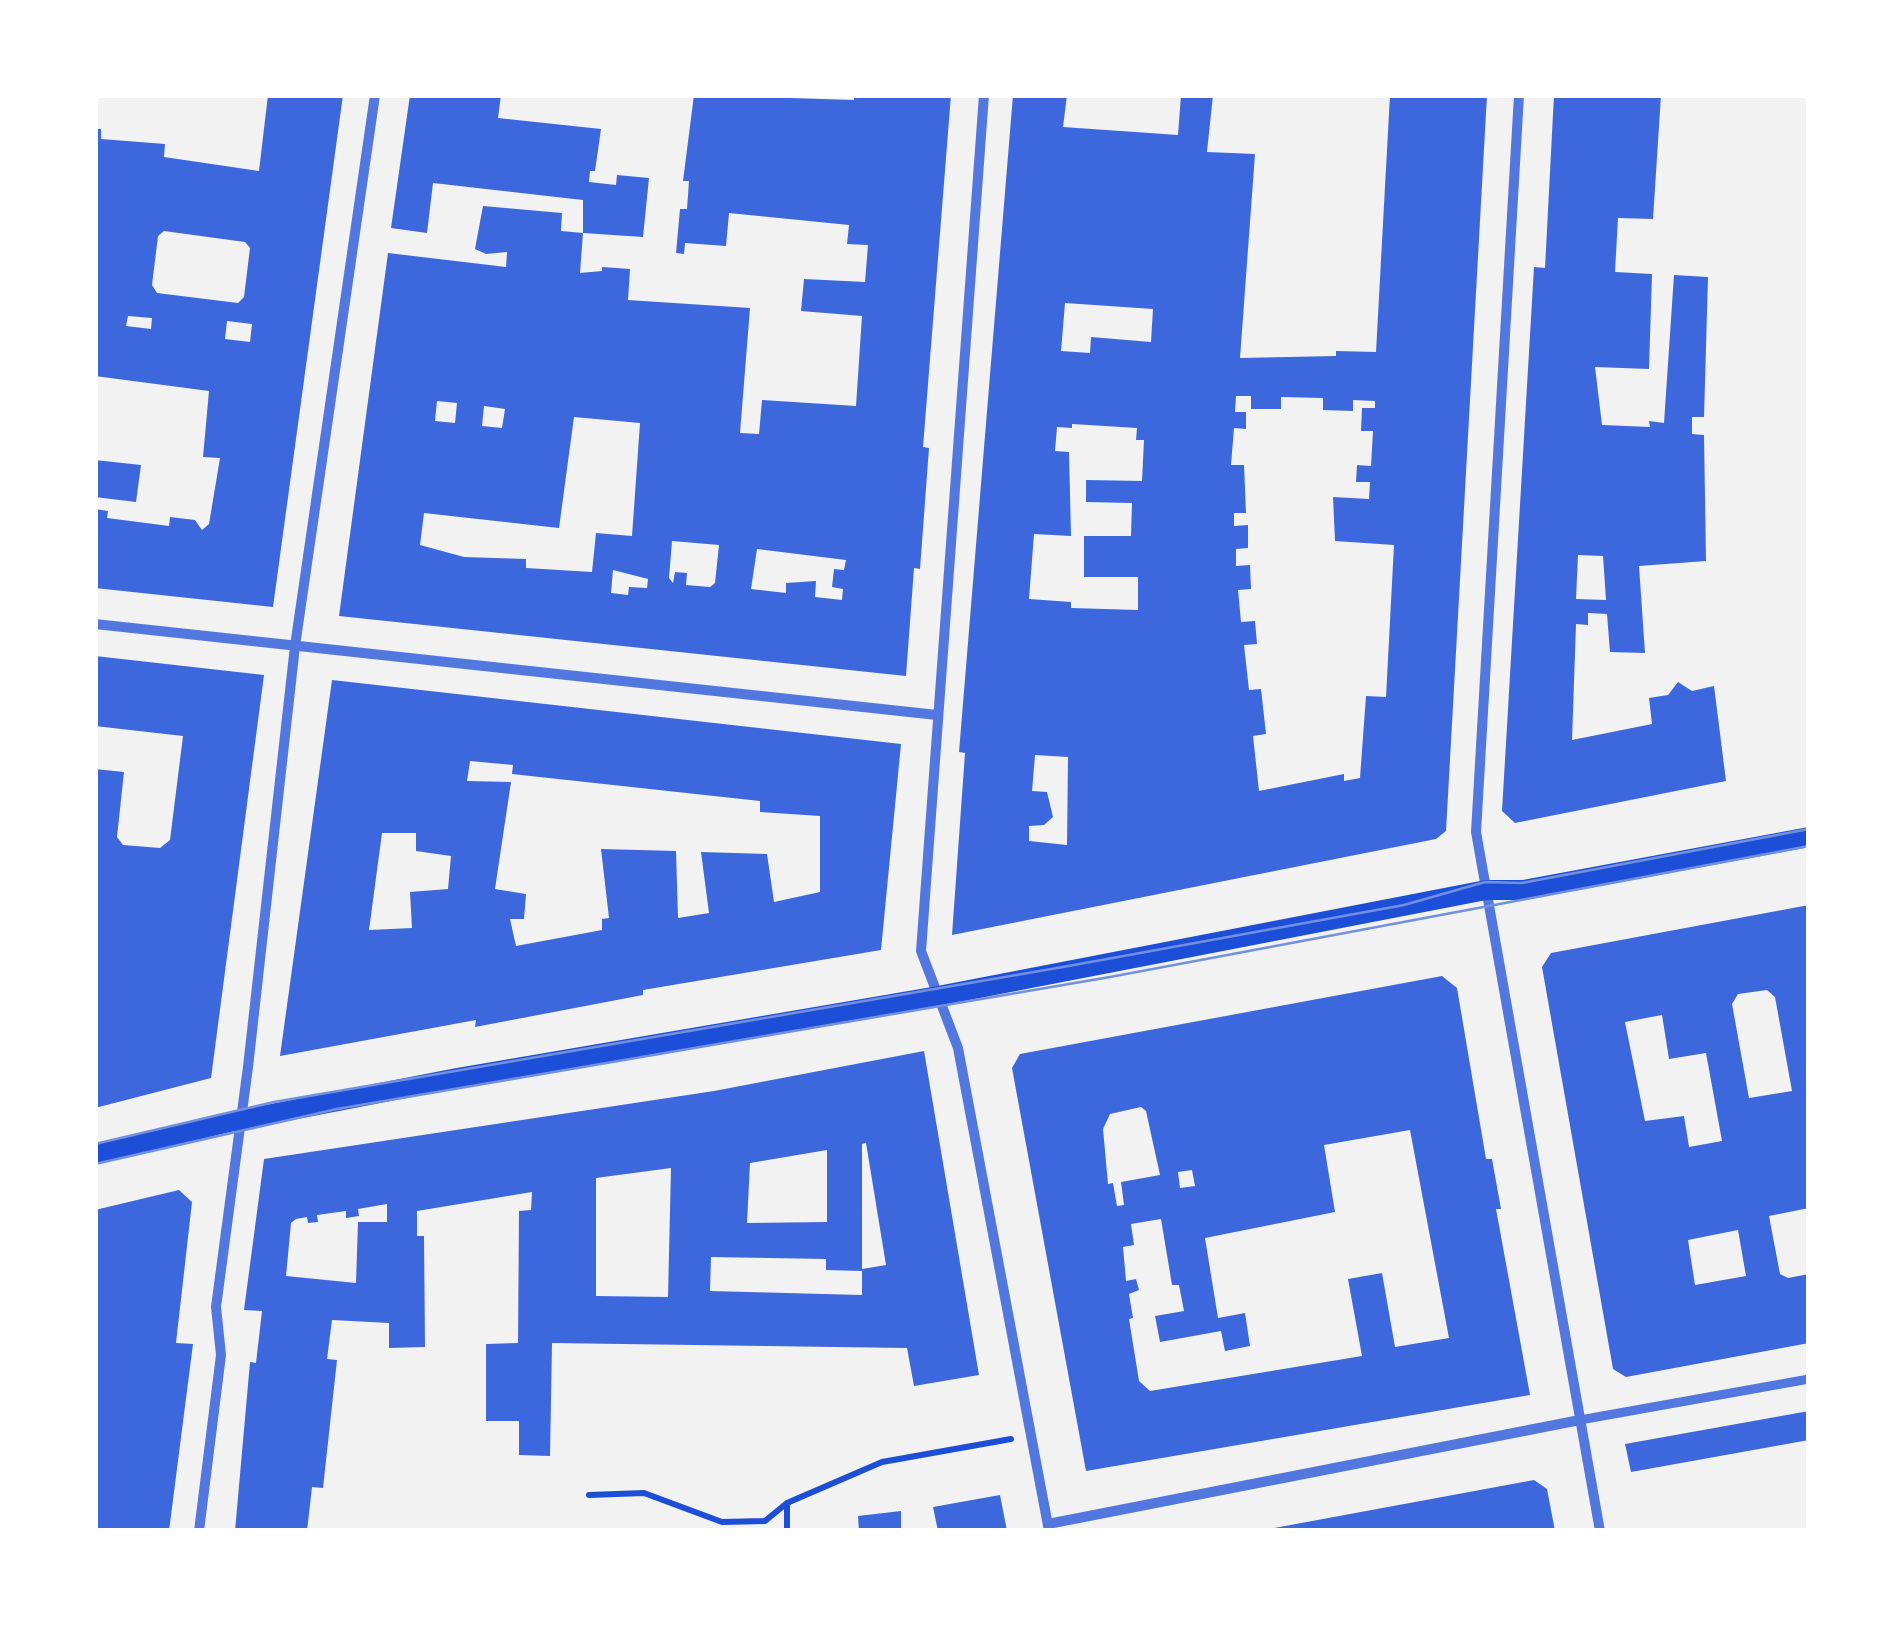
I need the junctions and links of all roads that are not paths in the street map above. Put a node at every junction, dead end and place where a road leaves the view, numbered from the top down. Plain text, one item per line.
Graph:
1 (375, 95) edge
2 (984, 95) edge
3 (1519, 95) edge
4 (95, 624) edge
5 (296, 646) junction
6 (937, 715) junction
7 (1809, 836) edge
8 (1486, 890) junction
9 (938, 996) junction
10 (242, 1120) junction
11 (95, 1154) edge
12 (1809, 1379) edge
13 (1580, 1420) junction
14 (1048, 1528) edge
15 (199, 1531) edge
16 (1600, 1531) edge

1 - 5 street
2 - 6 street
3 - 8 street
4 - 5 street
5 - 6 street
5 - 10 street
6 - 9 street
7 - 8 main road
8 - 9 main road
8 - 13 street
9 - 10 main road
9 - 14 street
10 - 11 main road
10 - 15 street
12 - 13 street
13 - 14 street
13 - 16 street

